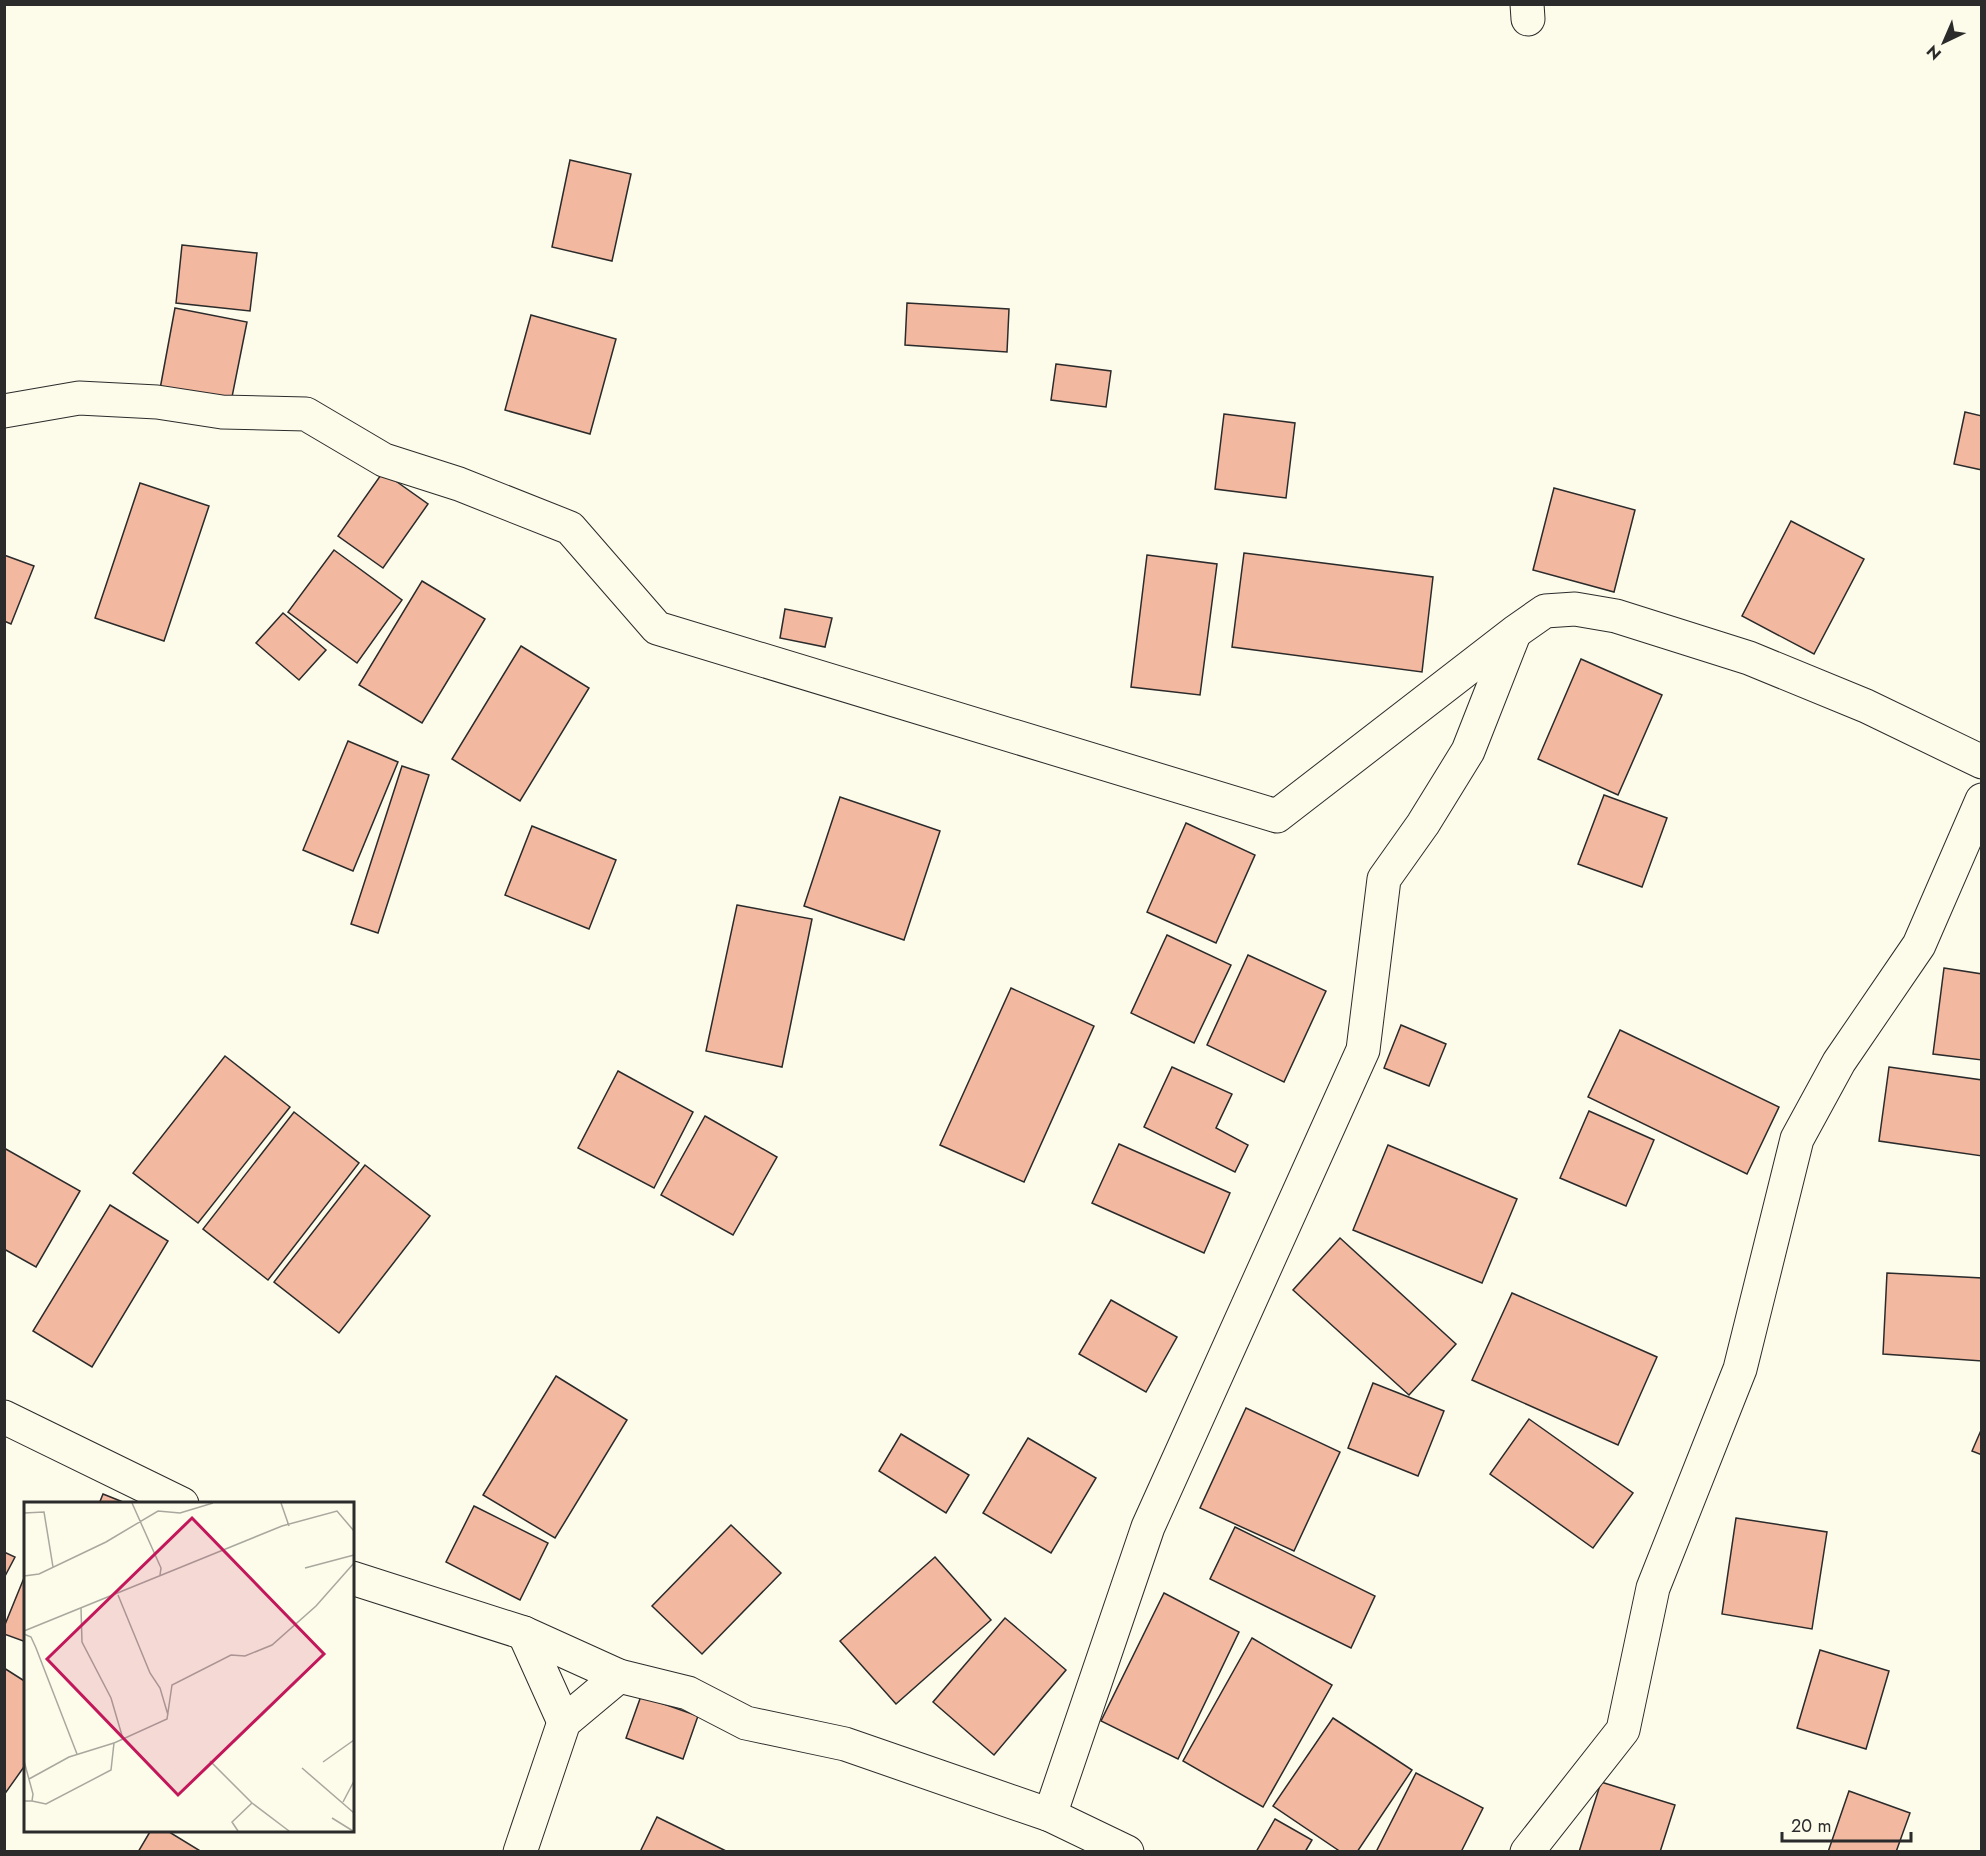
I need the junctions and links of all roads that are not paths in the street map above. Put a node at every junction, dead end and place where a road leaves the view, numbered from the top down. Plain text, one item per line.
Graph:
1 (4, 411) edge
2 (1515, 632) junction
3 (1982, 762) edge
4 (1982, 800) edge
5 (4, 1417) edge
6 (180, 1502) edge
7 (354, 1579) edge
8 (524, 1633) junction
9 (619, 1677) junction
10 (564, 1722) junction
11 (1050, 1815) junction
12 (520, 1851) edge
13 (1127, 1851) edge
14 (1527, 1851) edge

1 - 2 street
2 - 3 street
2 - 11 street
4 - 14 street
5 - 6 street
7 - 8 street
8 - 9 street
8 - 10 street
9 - 10 street
9 - 11 street
10 - 12 street
11 - 13 street

